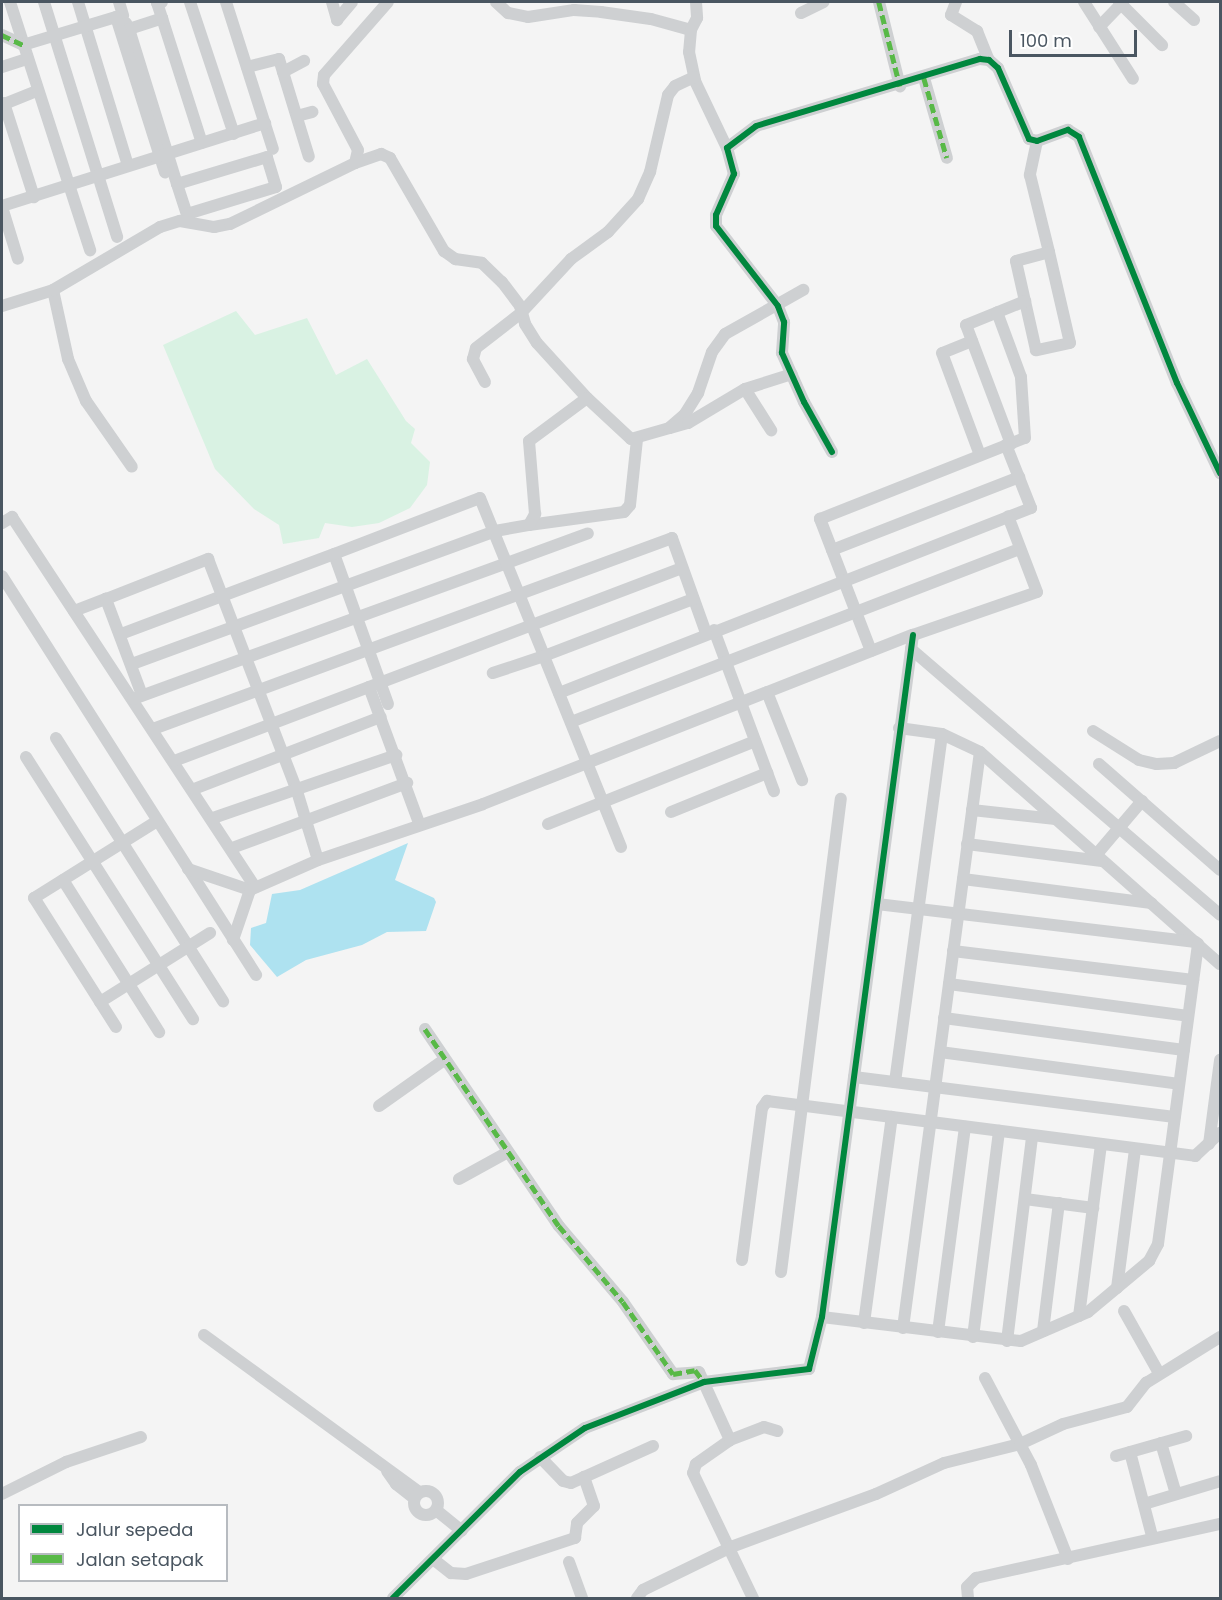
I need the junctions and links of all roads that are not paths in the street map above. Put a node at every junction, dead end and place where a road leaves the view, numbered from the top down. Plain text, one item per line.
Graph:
1 (10, 2) edge
2 (44, 2) edge
3 (78, 2) edge
4 (119, 2) edge
5 (159, 2) edge
6 (190, 2) edge
7 (226, 2) edge
8 (332, 2) edge
9 (352, 2) edge
10 (388, 2) edge
11 (496, 2) edge
12 (696, 2) edge
13 (824, 2) edge
14 (879, 2) edge
15 (956, 2) edge
16 (1084, 2) edge
17 (1121, 2) edge
18 (1174, 2) edge
19 (801, 13) dead end
20 (120, 16) junction
21 (162, 18) junction
22 (1194, 20) dead end
23 (86, 26) junction
24 (1100, 27) junction
25 (129, 29) junction
26 (691, 30) junction
27 (2, 35) edge
28 (54, 36) junction
29 (23, 45) junction
30 (1162, 45) dead end
31 (27, 59) junction
32 (989, 60) junction
33 (304, 61) dead end
34 (2, 67) edge
35 (247, 67) junction
36 (283, 72) junction
37 (694, 77) junction
38 (924, 78) junction
39 (1133, 79) dead end
40 (900, 86) junction
41 (37, 91) junction
42 (3, 104) edge
43 (312, 112) dead end
44 (297, 116) junction
45 (265, 123) junction
46 (234, 134) junction
47 (1037, 141) junction
48 (202, 143) junction
49 (727, 148) junction
50 (273, 149) dead end
51 (164, 155) junction
52 (309, 157) dead end
53 (947, 158) dead end
54 (355, 163) junction
55 (128, 166) junction
56 (98, 177) junction
57 (177, 184) junction
58 (66, 186) junction
59 (34, 197) junction
60 (2, 207) edge
61 (180, 221) junction
62 (117, 237) dead end
63 (90, 250) dead end
64 (1049, 252) junction
65 (18, 259) dead end
66 (52, 290) junction
67 (803, 290) dead end
68 (1025, 301) junction
69 (2, 306) edge
70 (778, 306) junction
71 (997, 312) junction
72 (521, 313) junction
73 (972, 341) junction
74 (792, 374) junction
75 (485, 382) dead end
76 (746, 389) junction
77 (587, 398) junction
78 (669, 429) junction
79 (771, 430) dead end
80 (637, 440) junction
81 (1009, 444) junction
82 (832, 452) dead end
83 (980, 455) junction
84 (132, 467) dead end
85 (1221, 473) edge
86 (1019, 477) junction
87 (1008, 516) junction
88 (2, 523) edge
89 (529, 525) junction
90 (495, 531) junction
91 (588, 533) dead end
92 (1020, 549) junction
93 (832, 550) junction
94 (334, 554) junction
95 (507, 561) junction
96 (682, 568) junction
97 (2, 576) edge
98 (844, 580) junction
99 (345, 586) junction
100 (519, 594) junction
101 (222, 595) junction
102 (106, 599) junction
103 (693, 599) junction
104 (74, 611) junction
105 (857, 612) junction
106 (356, 618) junction
107 (530, 624) junction
108 (234, 628) junction
109 (710, 631) junction
110 (121, 634) junction
111 (913, 635) junction
112 (911, 649) junction
113 (368, 651) junction
114 (871, 651) junction
115 (544, 656) junction
116 (246, 658) junction
117 (726, 662) junction
118 (132, 664) junction
119 (493, 673) dead end
120 (375, 686) junction
121 (258, 689) junction
122 (767, 692) junction
123 (559, 693) junction
124 (138, 697) junction
125 (740, 703) junction
126 (388, 704) dead end
127 (381, 717) junction
128 (270, 722) junction
129 (571, 722) junction
130 (899, 728) junction
131 (153, 729) junction
132 (1093, 731) dead end
133 (942, 734) junction
134 (56, 738) dead end
135 (755, 741) junction
136 (1221, 741) edge
137 (980, 752) junction
138 (396, 755) junction
139 (283, 756) junction
140 (26, 757) dead end
141 (586, 760) junction
142 (174, 761) junction
143 (1099, 764) dead end
144 (767, 773) junction
145 (802, 780) dead end
146 (407, 783) junction
147 (296, 788) junction
148 (194, 789) junction
149 (774, 790) dead end
150 (841, 799) dead end
151 (1142, 801) junction
152 (603, 803) junction
153 (972, 810) junction
154 (671, 812) dead end
155 (213, 818) junction
156 (1056, 819) junction
157 (307, 820) junction
158 (158, 821) junction
159 (419, 823) junction
160 (548, 824) dead end
161 (1119, 828) junction
162 (123, 843) junction
163 (967, 844) junction
164 (621, 847) dead end
165 (232, 848) junction
166 (1099, 858) junction
167 (318, 860) junction
168 (93, 862) junction
169 (188, 869) junction
170 (1221, 870) edge
171 (963, 879) junction
172 (63, 880) junction
173 (253, 888) junction
174 (1151, 903) junction
175 (877, 904) junction
176 (918, 909) junction
177 (958, 914) junction
178 (1221, 915) edge
179 (210, 933) dead end
180 (233, 940) junction
181 (1197, 943) junction
182 (188, 947) junction
183 (953, 951) junction
184 (1221, 964) edge
185 (159, 966) junction
186 (256, 975) dead end
187 (1193, 980) junction
188 (129, 984) junction
189 (949, 984) junction
190 (223, 1001) dead end
191 (100, 1002) junction
192 (1188, 1016) junction
193 (944, 1018) junction
194 (192, 1019) dead end
195 (116, 1027) dead end
196 (425, 1029) dead end
197 (159, 1032) dead end
198 (1184, 1050) junction
199 (940, 1052) junction
200 (444, 1060) junction
201 (1221, 1060) edge
202 (854, 1077) junction
203 (895, 1082) junction
204 (1179, 1084) junction
205 (935, 1087) junction
206 (802, 1105) junction
207 (379, 1107) dead end
208 (849, 1111) junction
209 (892, 1117) junction
210 (1175, 1117) junction
211 (930, 1122) junction
212 (965, 1127) junction
213 (999, 1131) junction
214 (1221, 1133) edge
215 (1032, 1136) junction
216 (1209, 1144) junction
217 (1101, 1145) junction
218 (1135, 1149) junction
219 (508, 1152) junction
220 (1170, 1154) junction
221 (459, 1179) dead end
222 (1025, 1199) junction
223 (1059, 1203) junction
224 (1093, 1208) junction
225 (742, 1260) dead end
226 (781, 1272) dead end
227 (1116, 1288) junction
228 (1124, 1311) dead end
229 (1079, 1316) junction
230 (822, 1317) junction
231 (864, 1323) junction
232 (903, 1328) junction
233 (1043, 1331) junction
234 (938, 1332) junction
235 (204, 1335) dead end
236 (973, 1337) junction
237 (1221, 1337) edge
238 (1007, 1341) junction
239 (1159, 1373) junction
240 (984, 1378) dead end
241 (704, 1382) junction
242 (777, 1431) dead end
243 (1186, 1436) dead end
244 (141, 1437) dead end
245 (730, 1440) junction
246 (1161, 1443) junction
247 (1020, 1444) junction
248 (653, 1446) dead end
249 (1130, 1452) junction
250 (1116, 1456) dead end
251 (540, 1458) junction
252 (584, 1477) junction
253 (1221, 1482) edge
254 (2, 1494) edge
255 (1176, 1494) junction
256 (416, 1495) junction
257 (1144, 1504) junction
258 (436, 1510) junction
259 (1221, 1516) edge
260 (1221, 1524) edge
261 (462, 1532) junction
262 (1152, 1536) junction
263 (1140, 1545) junction
264 (731, 1547) junction
265 (433, 1559) junction
266 (1068, 1559) junction
267 (569, 1562) dead end
268 (393, 1599) edge
269 (582, 1599) edge
270 (637, 1599) edge
271 (753, 1599) edge
272 (968, 1599) edge

1 - 29 street
2 - 28 street
3 - 23 street
4 - 20 street
5 - 21 street
6 - 46 street
7 - 35 street
8 - 9 street
10 - 54 street
11 - 26 street
12 - 26 street
13 - 19 street
14 - 40 street
15 - 32 street
16 - 24 street
17 - 24 street
17 - 30 street
18 - 22 street
20 - 23 street
20 - 25 street
20 - 51 street
21 - 25 street
21 - 48 street
23 - 28 street
23 - 55 street
24 - 39 street
25 - 51 street
26 - 37 street
27 - 29 street
28 - 29 street
28 - 56 street
29 - 31 street
31 - 34 street
31 - 41 street
32 - 38 street
32 - 47 street
33 - 36 street
35 - 36 street
35 - 45 street
36 - 44 street
37 - 49 street
37 - 72 street
38 - 40 street
38 - 53 street
40 - 49 street
41 - 42 street
41 - 58 street
42 - 59 street
43 - 44 street
44 - 52 street
45 - 46 street
45 - 50 street
46 - 48 street
47 - 64 street
47 - 85 street
48 - 51 street
49 - 70 street
51 - 55 street
51 - 57 street
51 - 61 street
54 - 61 street
54 - 72 street
55 - 56 street
56 - 58 street
56 - 62 street
57 - 57 street
58 - 59 street
58 - 63 street
59 - 60 street
60 - 65 street
61 - 66 street
64 - 68 street
64 - 68 street
66 - 69 street
66 - 84 street
67 - 70 street
68 - 71 street
70 - 74 street
70 - 78 street
71 - 73 street
71 - 81 street
72 - 75 street
72 - 77 street
73 - 81 street
73 - 83 street
74 - 76 street
74 - 82 street
76 - 78 street
76 - 79 street
77 - 80 street
77 - 89 street
78 - 80 street
80 - 89 street
81 - 83 street
81 - 86 street
83 - 93 street
86 - 87 street
86 - 93 street
87 - 92 street
87 - 98 street
88 - 104 street
89 - 90 street
90 - 94 street
90 - 95 street
90 - 99 street
91 - 95 street
92 - 105 street
92 - 111 street
93 - 98 street
94 - 99 street
94 - 101 street
95 - 100 street
95 - 106 street
96 - 100 street
96 - 103 street
96 - 107 street
97 - 158 street
98 - 105 street
98 - 109 street
99 - 106 street
99 - 108 street
100 - 107 street
100 - 113 street
101 - 102 street
101 - 108 street
101 - 110 street
102 - 104 street
102 - 110 street
103 - 109 street
103 - 115 street
104 - 124 street
105 - 114 street
105 - 117 street
106 - 113 street
106 - 116 street
107 - 115 street
107 - 120 street
108 - 116 street
108 - 118 street
109 - 117 street
109 - 123 street
110 - 118 street
111 - 112 street
111 - 114 street
112 - 130 street
112 - 161 street
113 - 120 street
113 - 121 street
114 - 122 street
115 - 119 street
115 - 123 street
116 - 121 street
116 - 124 street
117 - 125 street
117 - 129 street
118 - 124 street
120 - 126 street
120 - 127 street
120 - 128 street
121 - 128 street
121 - 131 street
122 - 125 street
122 - 145 street
123 - 129 street
124 - 131 street
125 - 135 street
125 - 141 street
127 - 138 street
127 - 139 street
128 - 139 street
128 - 142 street
129 - 141 street
130 - 133 street
130 - 175 street
131 - 142 street
132 - 136 street
133 - 137 street
133 - 176 street
134 - 162 street
135 - 144 street
135 - 152 street
137 - 153 street
137 - 156 street
138 - 146 street
138 - 147 street
139 - 147 street
139 - 148 street
140 - 168 street
141 - 152 street
141 - 159 street
142 - 148 street
143 - 151 street
144 - 149 street
144 - 154 street
146 - 157 street
146 - 159 street
147 - 155 street
147 - 157 street
148 - 155 street
150 - 206 street
151 - 161 street
151 - 170 street
152 - 160 street
152 - 164 street
153 - 156 street
153 - 163 street
155 - 165 street
156 - 166 street
157 - 165 street
157 - 167 street
158 - 162 street
158 - 169 street
159 - 167 street
161 - 166 street
161 - 178 street
162 - 168 street
162 - 182 street
163 - 166 street
163 - 171 street
165 - 173 street
166 - 174 street
167 - 173 street
168 - 172 street
168 - 185 street
169 - 173 street
169 - 180 street
171 - 174 street
171 - 177 street
172 - 188 street
172 - 191 street
173 - 180 street
174 - 181 street
175 - 176 street
175 - 202 street
176 - 177 street
176 - 203 street
177 - 181 street
177 - 183 street
179 - 182 street
180 - 186 street
181 - 184 street
181 - 187 street
182 - 185 street
182 - 190 street
183 - 187 street
183 - 189 street
185 - 188 street
185 - 194 street
187 - 192 street
188 - 191 street
188 - 197 street
189 - 192 street
189 - 193 street
191 - 195 street
192 - 198 street
193 - 198 street
193 - 199 street
196 - 200 street
198 - 204 street
199 - 204 street
199 - 205 street
200 - 207 street
200 - 219 street
201 - 216 street
202 - 203 street
202 - 208 street
203 - 205 street
204 - 210 street
205 - 210 street
205 - 211 street
206 - 208 street
206 - 225 street
206 - 226 street
208 - 209 street
208 - 230 street
209 - 211 street
209 - 231 street
210 - 220 street
211 - 212 street
211 - 232 street
212 - 213 street
212 - 234 street
213 - 215 street
213 - 236 street
214 - 216 street
215 - 217 street
215 - 222 street
216 - 220 street
217 - 218 street
217 - 224 street
218 - 220 street
218 - 227 street
219 - 221 street
219 - 241 street
220 - 227 street
222 - 223 street
222 - 238 street
223 - 224 street
223 - 233 street
224 - 229 street
227 - 229 street
228 - 239 street
229 - 233 street
230 - 231 street
230 - 241 street
231 - 232 street
232 - 234 street
233 - 238 street
234 - 236 street
235 - 256 street
236 - 238 street
237 - 239 street
239 - 247 street
240 - 247 street
241 - 245 street
241 - 251 street
242 - 245 street
243 - 246 street
244 - 254 street
245 - 264 street
246 - 249 street
246 - 255 street
247 - 264 street
247 - 266 street
248 - 252 street
249 - 250 street
249 - 257 street
251 - 252 street
251 - 261 street
252 - 265 street
253 - 255 street
255 - 257 street
256 - 258 street
256 - 258 street
257 - 262 street
258 - 261 street
259 - 262 street
260 - 263 street
261 - 265 street
262 - 263 street
263 - 266 street
264 - 270 street
264 - 271 street
265 - 268 street
266 - 272 street
267 - 269 street

